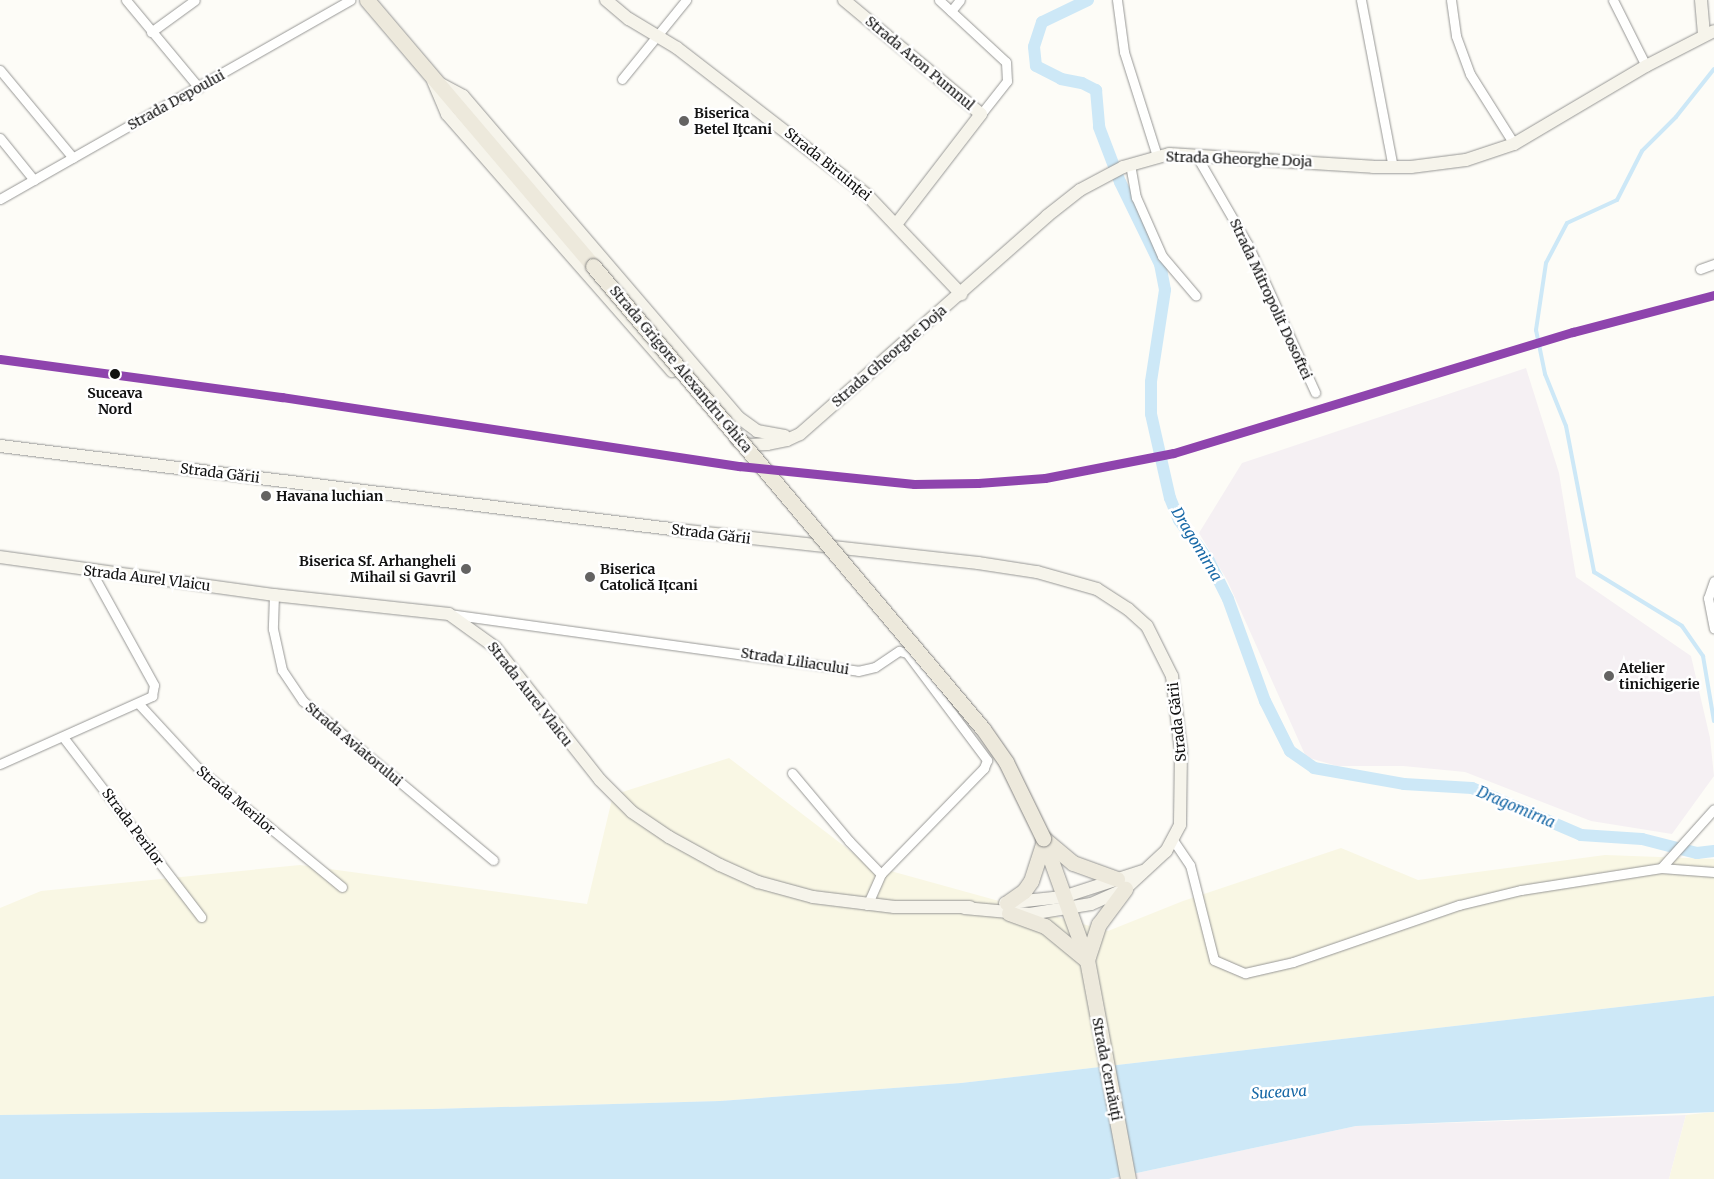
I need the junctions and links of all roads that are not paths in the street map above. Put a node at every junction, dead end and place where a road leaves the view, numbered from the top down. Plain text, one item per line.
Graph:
1 (126, 0) edge
2 (195, 0) edge
3 (351, 0) edge
4 (367, 0) edge
5 (606, 0) edge
6 (686, 0) edge
7 (844, 0) edge
8 (939, 0) edge
9 (960, 0) edge
10 (1116, 0) edge
11 (1361, 0) edge
12 (1451, 0) edge
13 (1613, 0) edge
14 (1701, 0) edge
15 (951, 11) junction
16 (151, 32) junction
17 (1709, 33) edge
18 (657, 35) junction
19 (1646, 66) junction
20 (0, 70) edge
21 (432, 79) junction
22 (622, 79) dead end
23 (199, 88) junction
24 (981, 114) junction
25 (0, 138) edge
26 (1514, 144) junction
27 (1196, 155) junction
28 (1157, 156) junction
29 (74, 158) junction
30 (1127, 165) junction
31 (1393, 167) junction
32 (34, 180) junction
33 (0, 199) edge
34 (897, 223) junction
35 (1714, 264) edge
36 (1700, 269) dead end
37 (961, 294) junction
38 (1196, 296) dead end
39 (1315, 392) dead end
40 (800, 434) junction
41 (0, 446) edge
42 (0, 556) edge
43 (91, 571) junction
44 (1714, 581) edge
45 (274, 595) junction
46 (449, 614) junction
47 (1714, 628) edge
48 (139, 704) junction
49 (63, 737) junction
50 (0, 764) edge
51 (792, 773) dead end
52 (1714, 809) edge
53 (1043, 838) junction
54 (1173, 840) junction
55 (492, 860) dead end
56 (1661, 868) junction
57 (1714, 872) edge
58 (881, 874) junction
59 (1121, 884) junction
60 (342, 887) dead end
61 (1065, 904) junction
62 (868, 905) junction
63 (1008, 908) junction
64 (201, 918) dead end
65 (1087, 960) junction
66 (1128, 1179) edge

1 - 16 street
2 - 16 street
3 - 23 street, Strada Depoului
4 - 21 main road, Strada Grigore Alexandru Ghica
5 - 18 street, Strada Biruinței
6 - 18 street
7 - 24 street, Strada Aron Pumnul
8 - 15 street
9 - 15 street
10 - 28 street
11 - 31 street
12 - 26 street
13 - 19 street
14 - 17 street
15 - 24 street
16 - 23 street
17 - 19 street, Strada Gheorghe Doja
18 - 22 street
18 - 34 street, Strada Biruinței
19 - 26 street, Strada Gheorghe Doja
20 - 29 street
21 - 40 street
21 - 40 street, Strada Gheorghe Doja
21 - 53 main road, Strada Grigore Alexandru Ghica, bridge
23 - 29 street, Strada Depoului
24 - 34 street, Strada Aron Pumnul
25 - 32 street
26 - 31 street, Strada Gheorghe Doja
27 - 28 street, Strada Gheorghe Doja
27 - 31 street, Strada Gheorghe Doja
27 - 39 street, Strada Mitropolit Dosoftei
28 - 30 street, Strada Gheorghe Doja
29 - 32 street, Strada Depoului
30 - 37 street, Strada Gheorghe Doja
30 - 38 street
32 - 33 street, Strada Depoului
34 - 37 street, Strada Biruinței
35 - 36 street
37 - 40 street, Strada Gheorghe Doja
41 - 54 street, Strada Gării
42 - 43 street, Strada Aurel Vlaicu
43 - 45 street, Strada Aurel Vlaicu
43 - 48 street
44 - 47 street
45 - 46 street, Strada Aurel Vlaicu
45 - 55 street, Strada Aviatorului
46 - 58 street, Strada Liliacului
46 - 62 street, Strada Aurel Vlaicu
48 - 49 street
48 - 60 street, Strada Merilor
49 - 50 street
49 - 64 street, Strada Perilor
51 - 58 street
52 - 56 street
53 - 59 main road
53 - 61 main road, Strada Grigore Alexandru Ghica
53 - 63 main road
54 - 56 street
54 - 59 street, Strada Gării
56 - 57 street
58 - 62 street, Strada Liliacului
59 - 61 street, Strada Gării
59 - 65 main road
61 - 63 street, Strada Aurel Vlaicu
61 - 65 main road, Strada Grigore Alexandru Ghica
62 - 63 street, Strada Aurel Vlaicu
63 - 65 main road
65 - 66 main road, Strada Cernăuți

